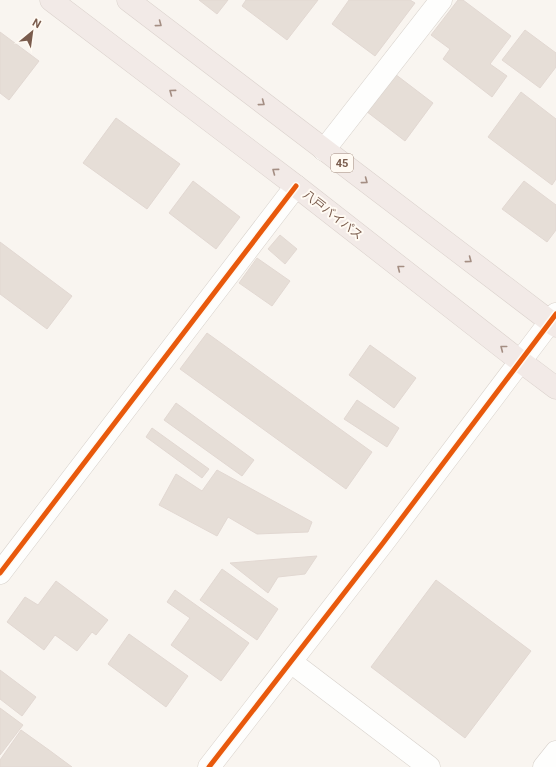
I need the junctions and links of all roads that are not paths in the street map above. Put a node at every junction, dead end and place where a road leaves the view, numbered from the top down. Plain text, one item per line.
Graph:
1 (51, 0) edge
2 (128, 0) edge
3 (441, 0) edge
4 (324, 150) junction
5 (296, 186) junction
6 (554, 321) edge
7 (520, 361) junction
8 (556, 388) edge
9 (24, 540) junction
10 (0, 542) edge
11 (0, 572) edge
12 (290, 662) junction
13 (556, 752) edge
14 (209, 767) edge
15 (429, 767) edge
16 (544, 767) edge

5 -> 1 highway, 八戸バイパス
2 -> 4 highway, 45
3 - 4 street
4 -> 6 highway, 45
7 -> 5 highway, 八戸バイパス
5 - 9 street
6 - 7 street
7 - 8 highway, 八戸バイパス
7 - 12 street
9 - 10 street
9 - 11 street
12 - 14 street
12 - 15 street
13 - 16 street

